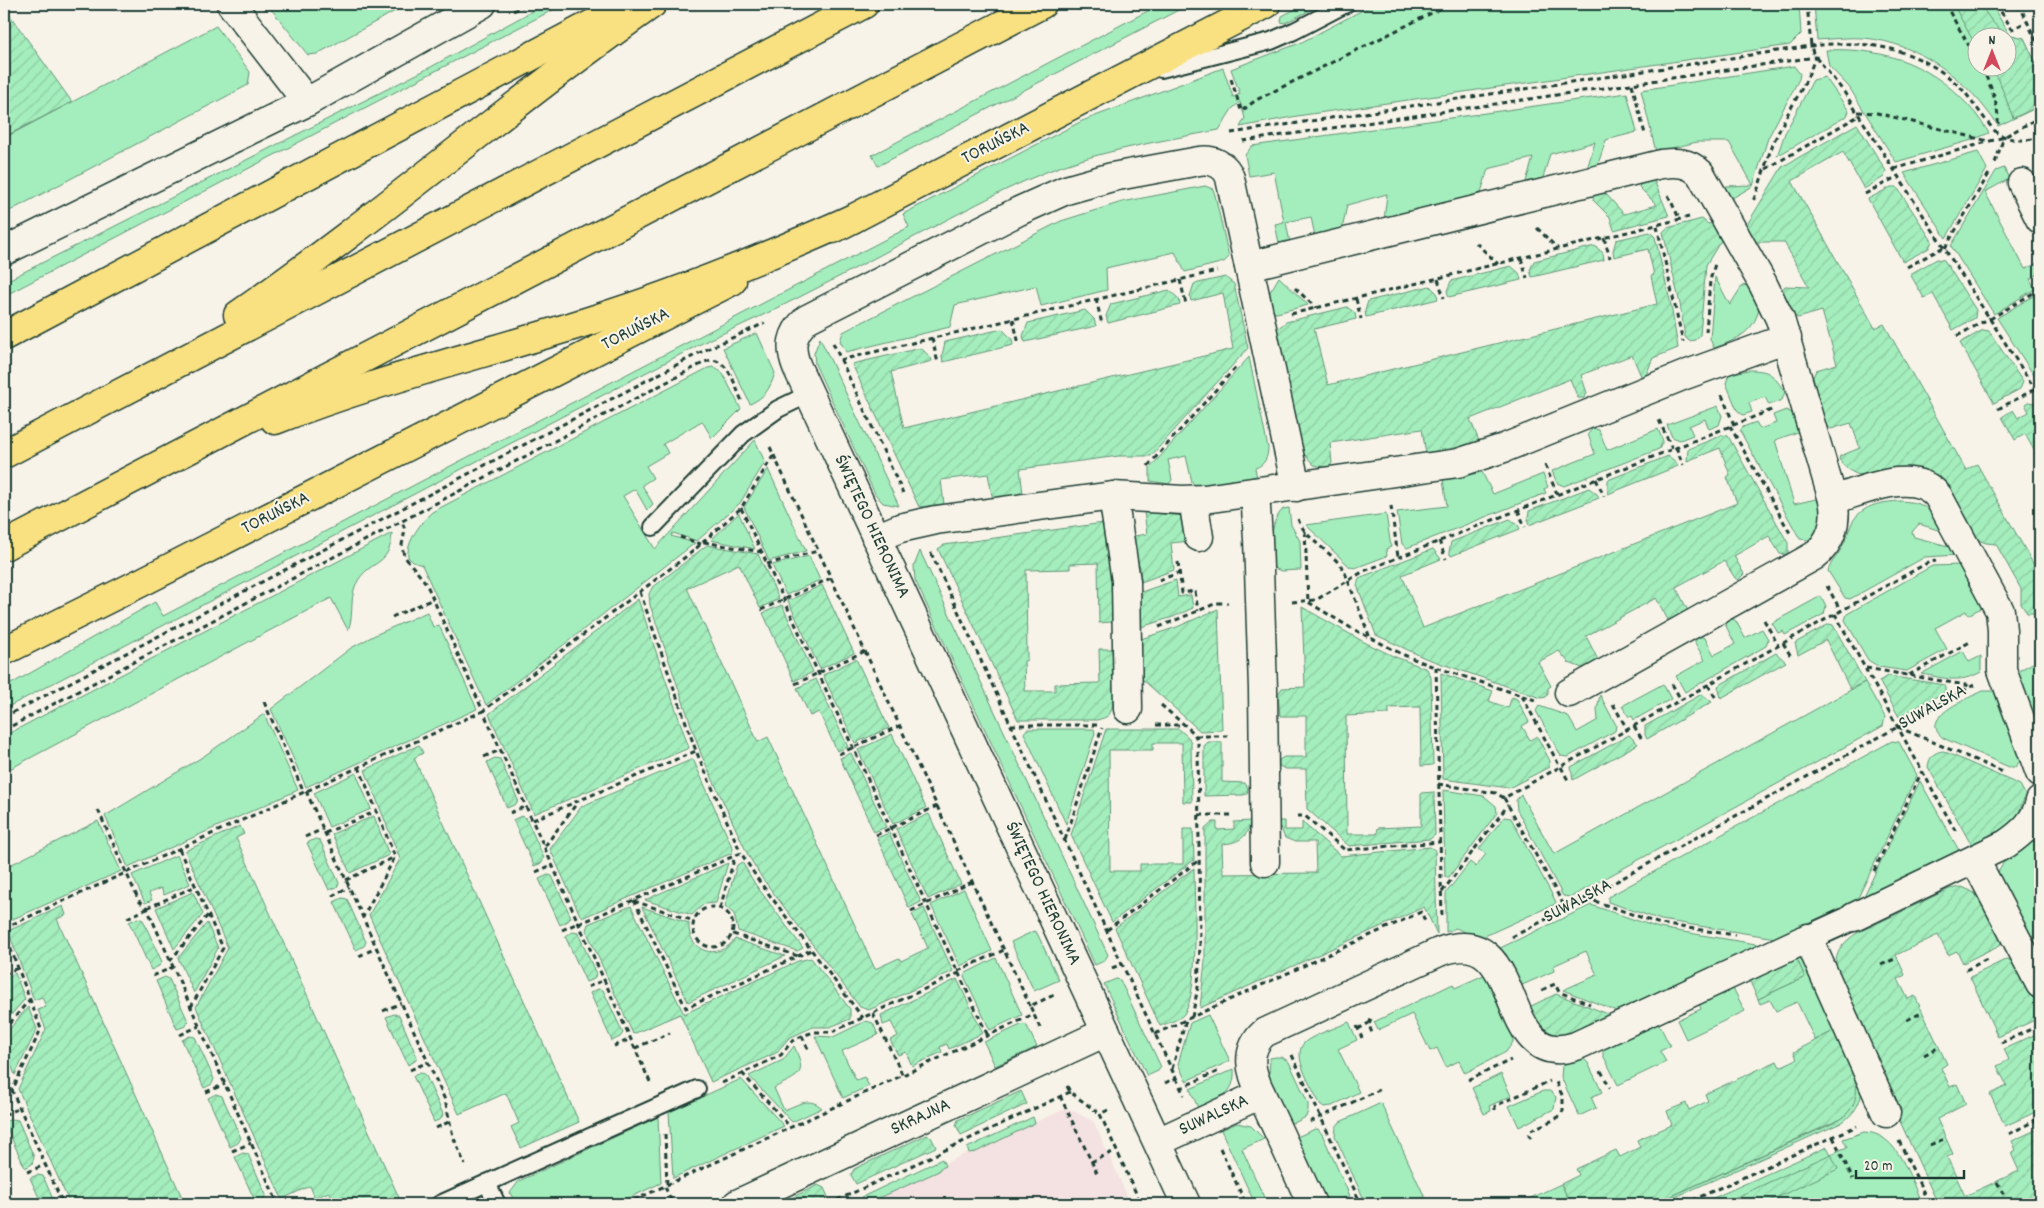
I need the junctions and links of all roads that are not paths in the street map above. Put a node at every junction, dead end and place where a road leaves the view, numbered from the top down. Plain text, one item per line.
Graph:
1 (231, 4) edge
2 (482, 4) edge
3 (630, 4) edge
4 (652, 4) edge
5 (864, 4) edge
6 (1042, 4) edge
7 (1266, 4) edge
8 (1346, 4) edge
9 (1100, 90) junction
10 (307, 102) junction
11 (2022, 183) dead end
12 (854, 218) junction
13 (2040, 219) edge
14 (4, 251) edge
15 (1237, 268) junction
16 (4, 336) edge
17 (1787, 338) junction
18 (809, 394) junction
19 (75, 417) junction
20 (4, 454) edge
21 (117, 487) junction
22 (1295, 487) junction
23 (1255, 492) junction
24 (1114, 496) junction
25 (1193, 500) junction
26 (1833, 500) junction
27 (653, 527) dead end
28 (1199, 537) road end
29 (876, 538) junction
30 (4, 546) edge
31 (4, 651) edge
32 (1569, 693) road end
33 (1128, 709) dead end
34 (2040, 773) edge
35 (2040, 801) edge
36 (1974, 860) junction
37 (1265, 862) dead end
38 (1857, 915) joint
39 (1808, 938) junction
40 (2040, 984) edge
41 (1106, 1032) junction
42 (698, 1089) road end
43 (1261, 1094) junction
44 (1886, 1113) road end
45 (1158, 1142) junction
46 (482, 1186) junction
47 (440, 1204) edge
48 (497, 1204) edge
49 (737, 1204) edge
50 (1186, 1204) edge
51 (1312, 1204) edge

1 - 10 street
2 - 10 street
3 - 16 main road
4 - 19 main road
5 - 19 main road
6 - 21 main road
7 - 9 main road, TORUŃSKA
8 - 9 lane
9 - 12 main road, TORUŃSKA
10 - 14 street
11 - 13 street
12 - 21 main road
12 - 31 main road, TORUŃSKA
15 - 17 street
15 - 18 street, ŚWIĘTEGO HIERONIMA
15 - 22 street, ŚWIĘTEGO HIERONIMA
17 - 22 street
17 - 26 street
18 - 27 lane
18 - 29 street, ŚWIĘTEGO HIERONIMA
19 - 20 main road
21 - 30 main road
22 - 23 street
23 - 25 street
23 - 37 street
24 - 25 street
24 - 29 street
24 - 33 street
25 - 28 street
26 - 32 street
26 - 34 street
29 - 41 street, ŚWIĘTEGO HIERONIMA
35 - 36 street
36 - 38 street
36 - 40 street
38 - 39 street
39 - 43 street, SUWALSKA
39 - 44 street
41 - 45 street, ŚWIĘTEGO HIERONIMA
41 - 49 street, SKRAJNA
42 - 46 lane
43 - 45 street, SUWALSKA
43 - 51 street
45 - 50 street, ŚWIĘTEGO HIERONIMA
46 - 47 lane
46 - 48 lane

